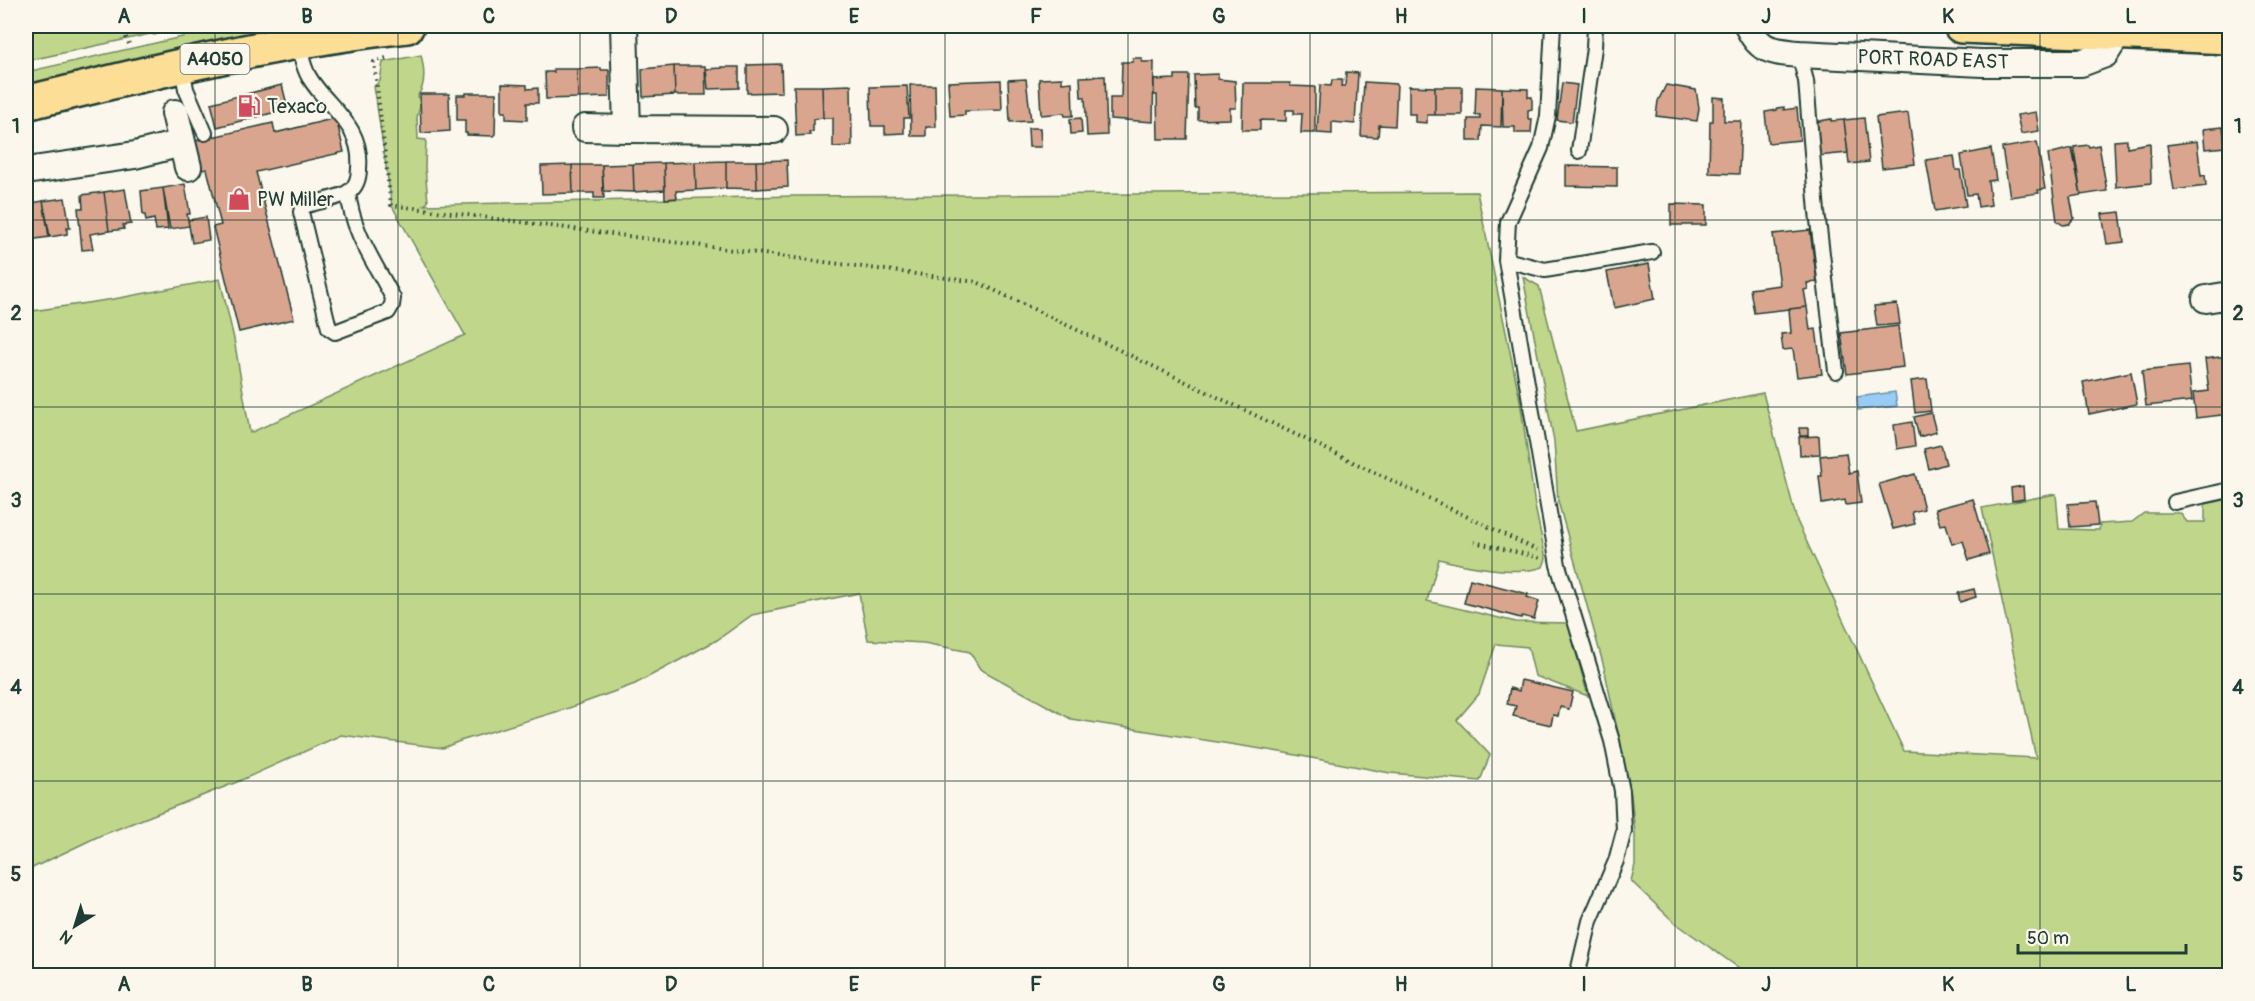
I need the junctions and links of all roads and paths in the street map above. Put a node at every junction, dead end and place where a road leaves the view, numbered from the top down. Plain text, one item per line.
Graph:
1 (121, 26) edge
2 (400, 26) edge
3 (624, 26) edge
4 (1553, 26) edge
5 (1595, 26) edge
6 (1748, 26) edge
7 (1961, 26) edge
8 (2119, 32) junction
9 (2229, 37) edge
10 (297, 42) junction
11 (129, 44) dead end
12 (1799, 54) junction
13 (182, 66) junction
14 (26, 103) edge
15 (175, 113) dead end
16 (760, 124) dead end
17 (585, 128) dead end
18 (627, 129) junction
19 (191, 148) junction
20 (1579, 151) dead end
21 (26, 171) edge
22 (348, 192) junction
23 (1652, 252) dead end
24 (1506, 260) junction
25 (1836, 371) dead end
26 (2229, 490) edge
27 (2175, 502) dead end
28 (1474, 542) dead end
29 (1556, 555) junction
30 (1577, 975) edge

1 - 11 path
2 - 10 main road, A4050
2 - 29 path
3 - 18 street
4 - 24 lane
5 - 20 lane
6 - 12 street, PORT ROAD EAST
7 - 8 main road, PORT ROAD EAST
8 - 9 main road, PORT ROAD EAST
8 - 12 street, PORT ROAD EAST
10 - 13 main road, A4050
10 - 22 lane
12 - 25 lane
13 - 14 main road, A4050
13 - 19 lane
15 - 19 street
16 - 18 street
17 - 18 street
19 - 21 street
22 - 22 lane
23 - 24 lane
24 - 29 lane
26 - 27 lane
28 - 29 path
29 - 30 lane

